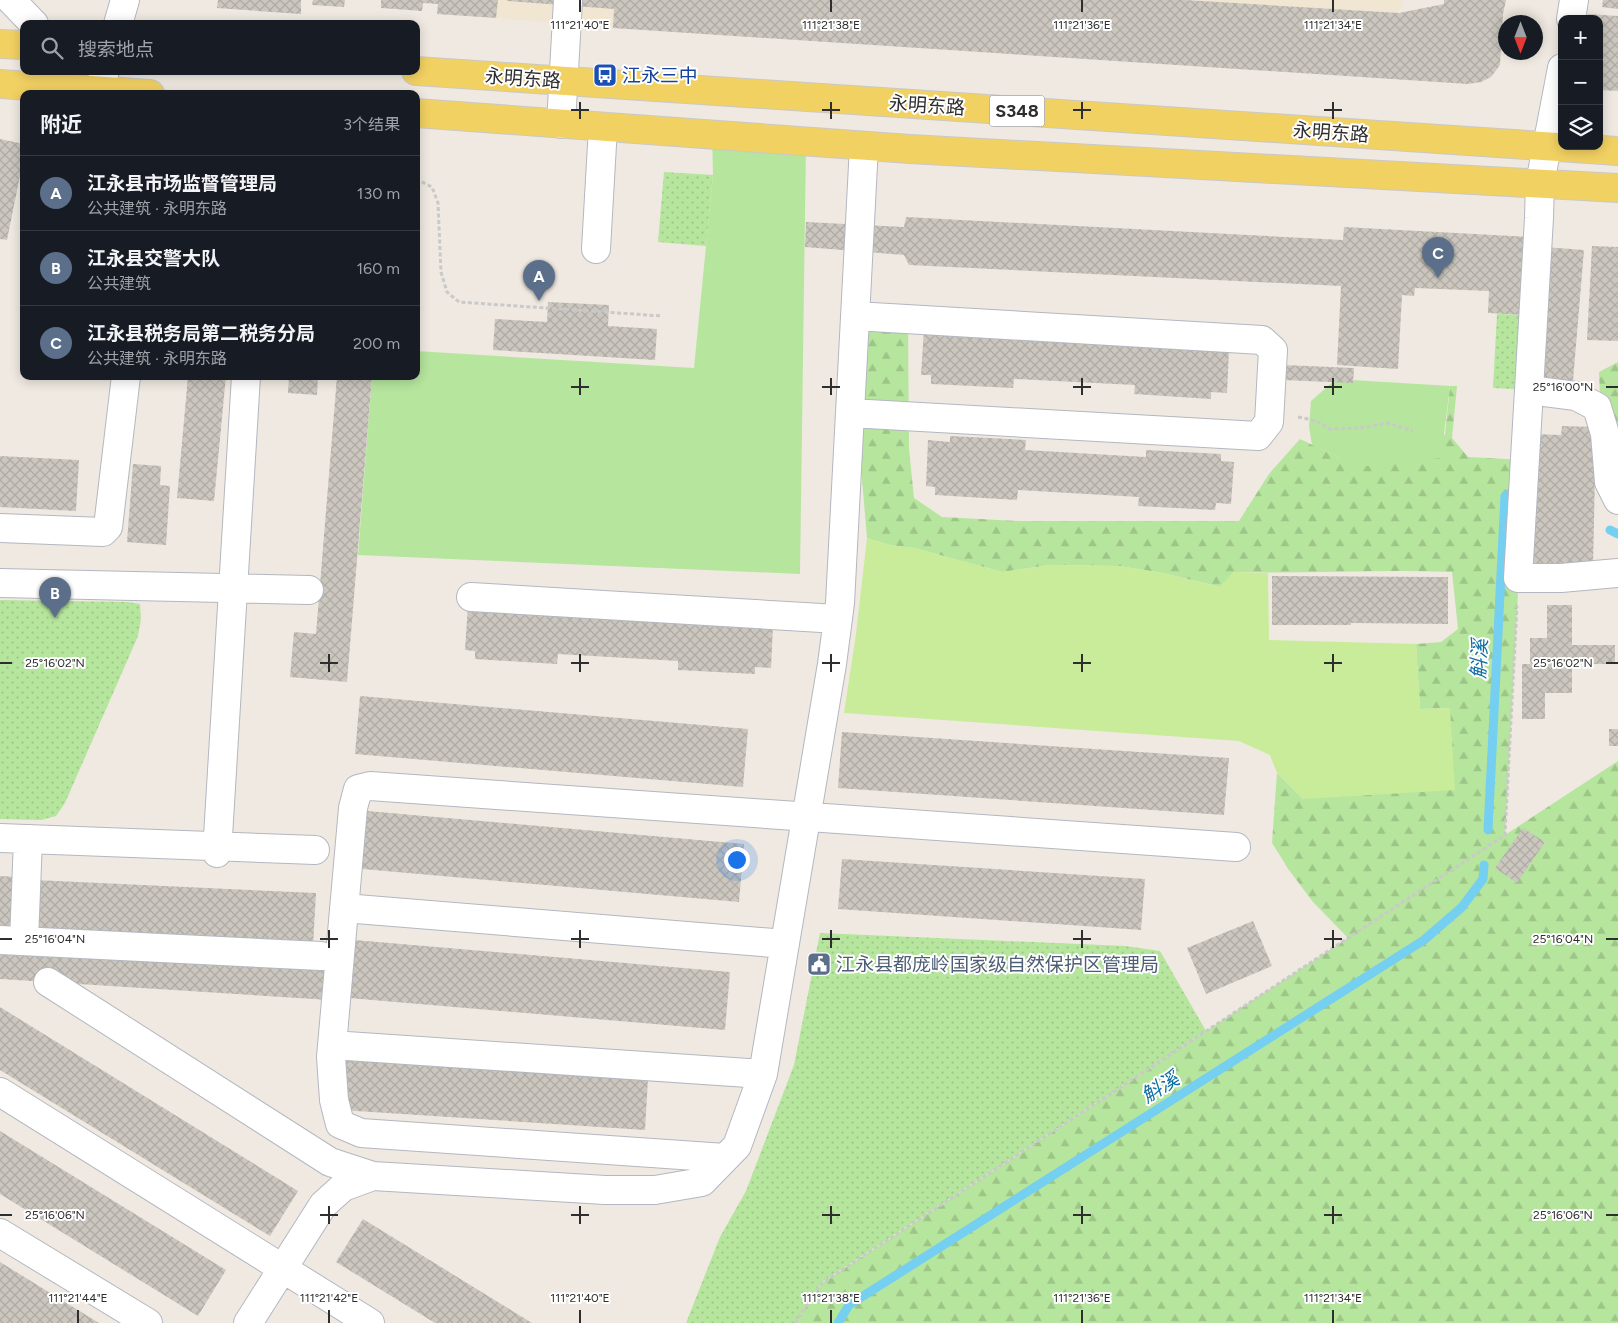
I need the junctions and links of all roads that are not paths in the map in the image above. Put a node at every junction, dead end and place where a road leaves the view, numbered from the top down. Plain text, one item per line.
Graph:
1 (11, 0) edge
2 (125, 0) edge
3 (568, 0) edge
4 (1574, 0) edge
5 (1572, 15) edge
6 (30, 20) edge
7 (119, 20) edge
8 (0, 44) edge
9 (20, 45) edge
10 (420, 71) edge
11 (102, 81) edge
12 (564, 81) junction
13 (0, 84) edge
14 (135, 90) edge
15 (1558, 91) edge
16 (420, 113) edge
17 (561, 124) junction
18 (603, 127) junction
19 (864, 146) junction
20 (1548, 147) junction
21 (1618, 151) edge
22 (1540, 183) junction
23 (1618, 188) edge
24 (596, 249) dead end
25 (855, 316) junction
26 (126, 380) edge
27 (246, 380) edge
28 (1529, 390) junction
29 (850, 413) junction
30 (1618, 500) edge
31 (0, 528) edge
32 (1618, 573) edge
33 (0, 583) edge
34 (233, 589) junction
35 (309, 590) dead end
36 (470, 597) dead end
37 (838, 619) junction
38 (806, 817) junction
39 (0, 838) edge
40 (28, 839) junction
41 (1236, 847) dead end
42 (217, 850) junction
43 (315, 850) dead end
44 (344, 908) junction
45 (12, 940) edge
46 (785, 944) junction
47 (321, 956) dead end
48 (48, 982) dead end
49 (332, 1045) junction
50 (762, 1074) junction
51 (0, 1092) edge
52 (725, 1158) junction
53 (373, 1176) junction
54 (0, 1233) edge
55 (282, 1269) junction
56 (148, 1323) edge
57 (248, 1323) edge
58 (370, 1323) edge

1 - 6 street
2 - 7 street
3 - 12 street
4 - 5 street
8 - 9 main road
10 - 12 main road, 永明东路 / S348
11 - 13 main road
11 - 14 main road
12 - 17 street
12 - 20 main road, 永明东路 / S348
15 - 20 street
16 - 17 main road, 永明东路 / S348
17 - 18 main road, 永明东路 / S348
18 - 19 main road, 永明东路 / S348
18 - 24 street
19 - 22 main road, 永明东路 / S348
19 - 25 street
20 - 21 main road, 永明东路 / S348
20 - 22 street
22 - 23 main road, 永明东路 / S348
22 - 28 street
25 - 29 street
25 - 29 street
26 - 31 street
27 - 34 street
28 - 30 street
28 - 32 street
29 - 37 street
33 - 34 street
34 - 35 street
34 - 42 street
36 - 37 street
37 - 38 street
38 - 41 street
38 - 44 street
38 - 46 street
39 - 40 street
40 - 42 street
40 - 45 street
42 - 43 street
44 - 46 street
44 - 49 street
45 - 47 street
46 - 50 street
48 - 53 street
49 - 50 street
49 - 52 street
50 - 52 street
51 - 55 street
52 - 53 street
53 - 55 street
54 - 56 street
55 - 57 street
55 - 58 street

